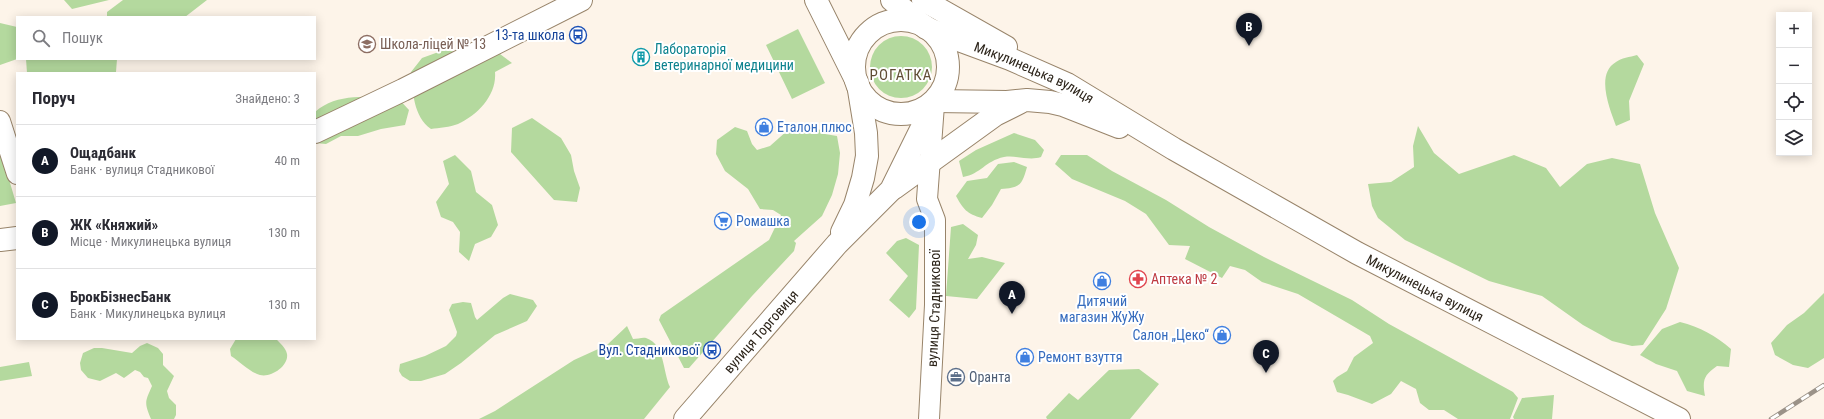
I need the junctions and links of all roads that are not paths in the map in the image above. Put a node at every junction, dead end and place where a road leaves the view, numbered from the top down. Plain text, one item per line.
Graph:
1 (581, 0) edge
2 (816, 0) edge
3 (892, 0) edge
4 (923, 0) edge
5 (926, 28) junction
6 (858, 84) junction
7 (1067, 84) junction
8 (1026, 100) junction
9 (935, 101) junction
10 (0, 121) edge
11 (316, 132) edge
12 (1174, 149) junction
13 (930, 162) junction
14 (16, 171) edge
15 (891, 190) junction
16 (16, 238) edge
17 (0, 240) edge
18 (837, 244) junction
19 (685, 419) edge
20 (930, 419) edge
21 (1679, 419) edge

1 - 11 main road
2 - 6 main road
3 - 5 main road, Микулинецька вулиця
4 - 7 main road
5 - 6 main road
5 - 7 main road, Микулинецька вулиця
5 - 9 main road
6 - 9 main road
6 - 18 main road, вулиця Торговиця
7 - 12 main road, Микулинецька вулиця
8 - 9 main road, Микулинецька вулиця
8 - 12 main road, Микулинецька вулиця
8 - 13 main road, Микулинецька вулиця
9 - 13 street
9 - 15 main road, вулиця Торговиця
10 - 14 street
12 - 21 main road, Микулинецька вулиця
13 - 15 main road, Микулинецька вулиця
13 - 20 street, вулиця Стадникової
15 - 18 main road, вулиця Торговиця
16 - 17 main road
18 - 19 main road, вулиця Торговиця

